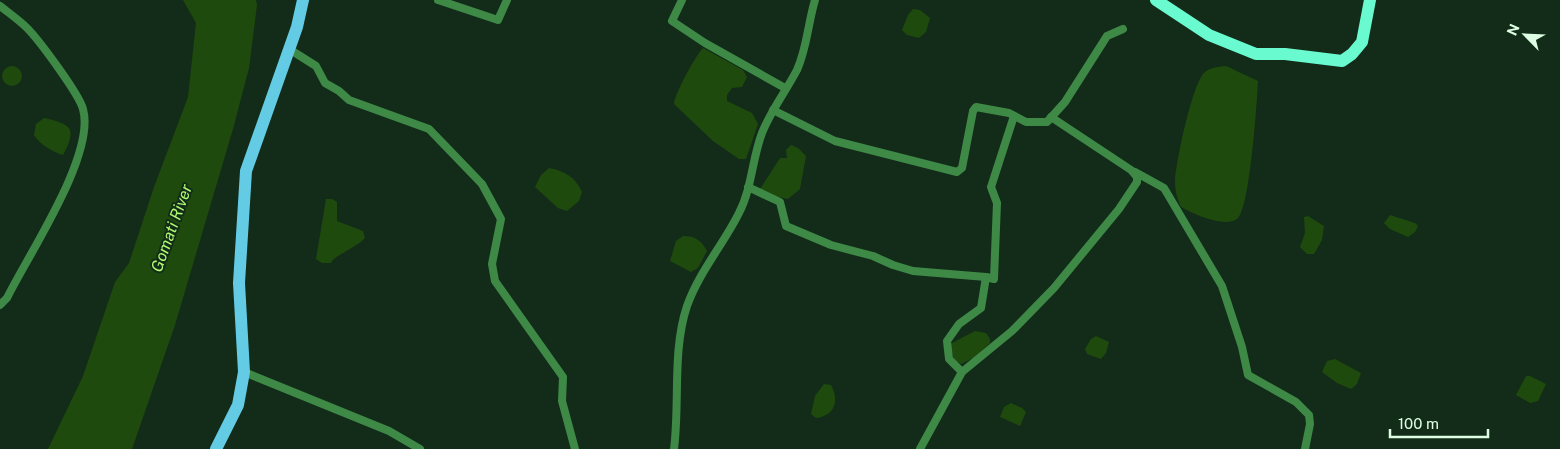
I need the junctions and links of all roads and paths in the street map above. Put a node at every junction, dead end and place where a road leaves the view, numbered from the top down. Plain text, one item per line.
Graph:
1 (304, 0) edge
2 (438, 0) edge
3 (507, 0) edge
4 (682, 0) edge
5 (815, 0) edge
6 (1156, 0) edge
7 (1370, 0) edge
8 (0, 6) edge
9 (1123, 30) dead end
10 (289, 49) junction
11 (785, 88) junction
12 (773, 110) junction
13 (1014, 116) junction
14 (1052, 117) junction
15 (1131, 170) junction
16 (748, 188) junction
17 (986, 277) junction
18 (0, 305) edge
19 (244, 372) junction
20 (962, 372) junction
21 (216, 449) edge
22 (420, 449) edge
23 (575, 449) edge
24 (674, 449) edge
25 (920, 449) edge
26 (1305, 449) edge

1 - 10 highway
2 - 3 street
4 - 11 street
5 - 11 street
6 - 7 main road
8 - 18 street
9 - 14 street
10 - 19 highway
10 - 23 street
11 - 12 street
12 - 13 street
12 - 16 street
13 - 14 street
13 - 17 street
14 - 15 street
15 - 20 street
15 - 26 street
16 - 17 street
16 - 24 street
17 - 20 street
19 - 21 highway
19 - 22 street
20 - 25 street

